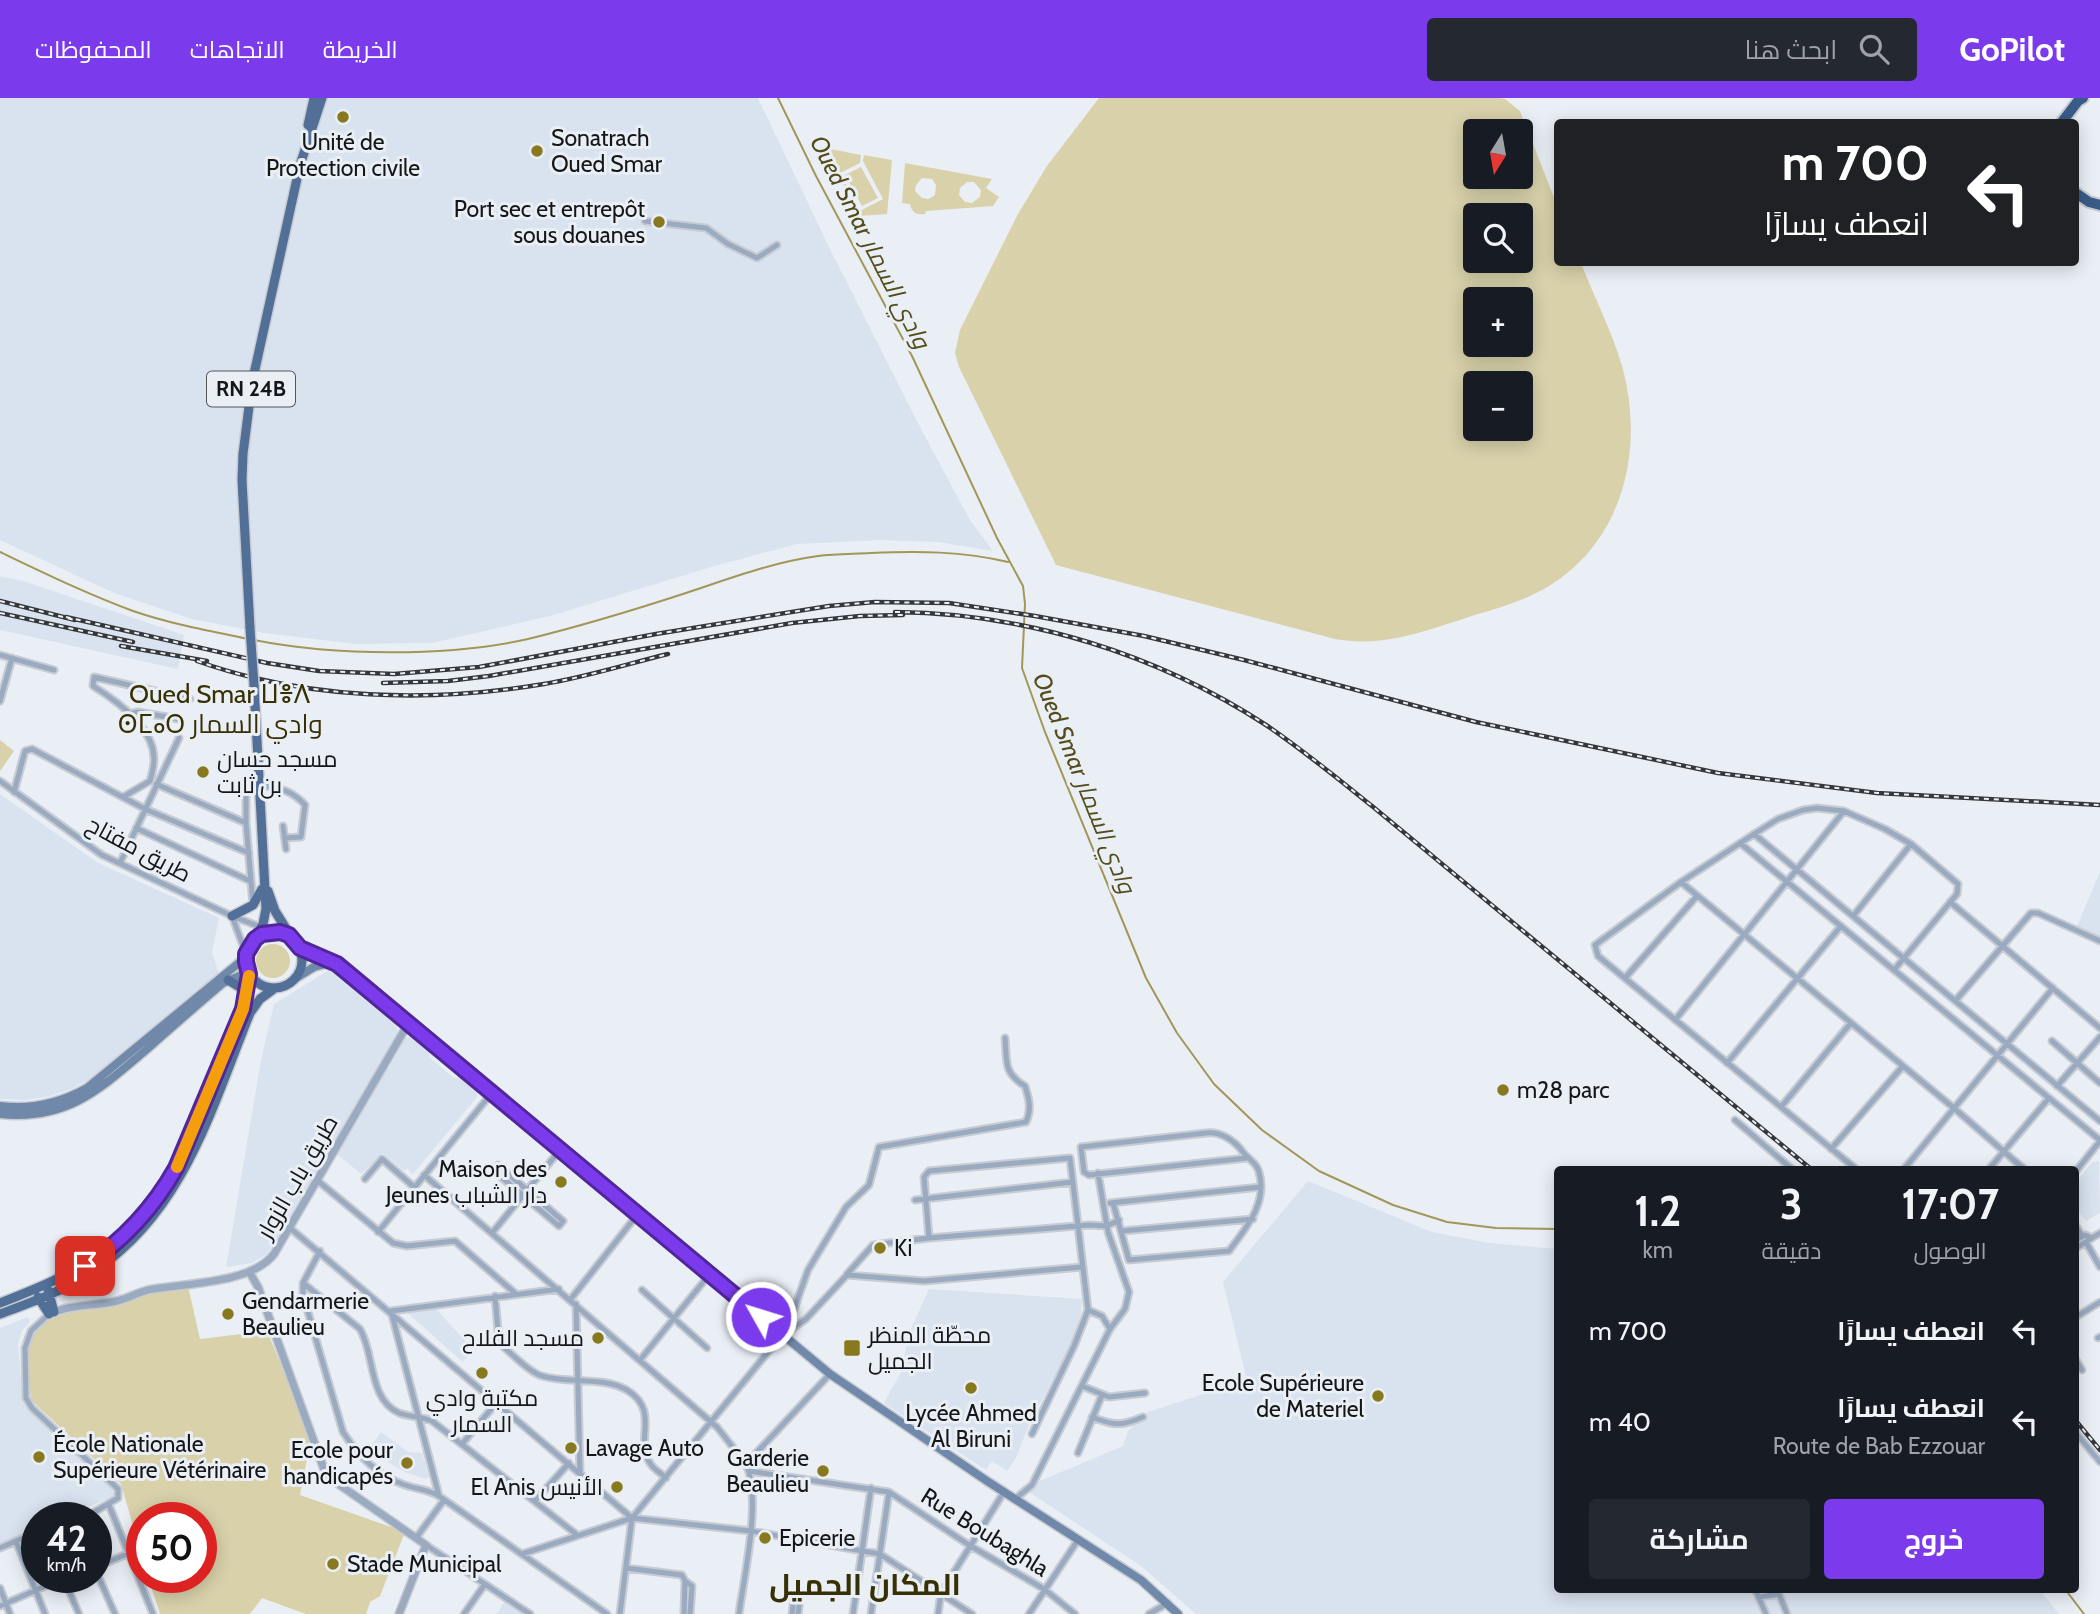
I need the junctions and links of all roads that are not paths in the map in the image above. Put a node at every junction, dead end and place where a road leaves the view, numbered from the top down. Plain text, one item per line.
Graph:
1 (314, 98) edge
2 (322, 98) edge
3 (2083, 98) edge
4 (2064, 119) edge
5 (303, 154) junction
6 (2079, 195) edge
7 (2100, 205) edge
8 (645, 221) dead end
9 (777, 245) dead end
10 (0, 655) edge
11 (12, 658) junction
12 (54, 670) dead end
13 (116, 683) junction
14 (190, 699) dead end
15 (114, 700) junction
16 (0, 701) edge
17 (129, 714) junction
18 (179, 719) dead end
19 (179, 738) dead end
20 (0, 781) edge
21 (150, 781) junction
22 (157, 785) junction
23 (259, 786) junction
24 (14, 792) junction
25 (246, 792) dead end
26 (122, 797) junction
27 (145, 809) junction
28 (1844, 811) junction
29 (246, 823) junction
30 (283, 826) dead end
31 (136, 828) junction
32 (1755, 834) junction
33 (285, 838) junction
34 (1740, 843) junction
35 (1911, 844) junction
36 (286, 849) dead end
37 (248, 853) junction
38 (120, 863) junction
39 (1798, 870) junction
40 (263, 880) junction
41 (250, 881) junction
42 (1681, 882) junction
43 (1788, 882) junction
44 (1697, 896) junction
45 (1950, 902) junction
46 (253, 905) junction
47 (1853, 915) junction
48 (232, 916) junction
49 (1841, 926) junction
50 (261, 928) junction
51 (271, 932) junction
52 (1745, 936) junction
53 (255, 939) junction
54 (2100, 941) edge
55 (298, 945) junction
56 (2002, 945) junction
57 (246, 956) junction
58 (1905, 957) junction
59 (333, 962) junction
60 (1894, 970) junction
61 (249, 973) junction
62 (296, 978) junction
63 (1625, 978) junction
64 (1797, 979) junction
65 (228, 980) junction
66 (275, 988) junction
67 (2053, 988) junction
68 (246, 997) junction
69 (1956, 1000) junction
70 (1675, 1020) junction
71 (408, 1024) junction
72 (1850, 1024) junction
73 (2100, 1028) edge
74 (2100, 1037) edge
75 (1005, 1038) dead end
76 (2052, 1041) dead end
77 (2008, 1045) junction
78 (1999, 1056) junction
79 (2078, 1062) junction
80 (1727, 1063) junction
81 (1903, 1066) junction
82 (2100, 1083) edge
83 (2057, 1086) junction
84 (491, 1094) junction
85 (2049, 1098) junction
86 (0, 1106) edge
87 (1781, 1107) junction
88 (1955, 1109) junction
89 (0, 1114) edge
90 (1735, 1120) dead end
91 (2100, 1121) edge
92 (195, 1137) junction
93 (2100, 1140) edge
94 (186, 1145) junction
95 (1831, 1149) junction
96 (560, 1150) junction
97 (2004, 1151) junction
98 (193, 1154) junction
99 (1247, 1158) junction
100 (1789, 1166) edge
101 (1852, 1166) edge
102 (1906, 1166) edge
103 (1992, 1166) edge
104 (2021, 1166) edge
105 (2079, 1167) edge
106 (1098, 1173) junction
107 (424, 1175) junction
108 (365, 1179) dead end
109 (318, 1181) junction
110 (1073, 1182) junction
111 (414, 1187) junction
112 (1260, 1187) junction
113 (528, 1190) junction
114 (524, 1196) junction
115 (927, 1198) junction
116 (915, 1200) dead end
117 (1113, 1203) junction
118 (1104, 1204) junction
119 (637, 1215) junction
120 (1253, 1219) junction
121 (1119, 1220) junction
122 (1078, 1226) junction
123 (1107, 1226) junction
124 (290, 1228) junction
125 (1122, 1231) junction
126 (378, 1232) junction
127 (492, 1233) junction
128 (2100, 1233) edge
129 (929, 1238) junction
130 (2083, 1240) edge
131 (320, 1251) junction
132 (2100, 1266) edge
133 (1082, 1267) junction
134 (250, 1273) junction
135 (709, 1275) junction
136 (847, 1275) junction
137 (303, 1283) junction
138 (41, 1287) junction
139 (559, 1289) junction
140 (642, 1290) dead end
141 (516, 1294) junction
142 (50, 1295) junction
143 (495, 1296) junction
144 (39, 1300) junction
145 (570, 1300) junction
146 (2100, 1302) edge
147 (0, 1303) edge
148 (576, 1304) junction
149 (1088, 1310) junction
150 (391, 1311) junction
151 (52, 1313) junction
152 (0, 1314) edge
153 (2079, 1315) edge
154 (674, 1318) junction
155 (1110, 1329) junction
156 (783, 1335) junction
157 (707, 1348) dead end
158 (640, 1360) junction
159 (2079, 1365) edge
160 (2082, 1370) dead end
161 (830, 1374) junction
162 (577, 1381) junction
163 (1082, 1386) junction
164 (1145, 1393) dead end
165 (1102, 1395) junction
166 (497, 1402) junction
167 (419, 1415) junction
168 (1093, 1417) junction
169 (1143, 1417) dead end
170 (710, 1421) junction
171 (1032, 1434) dead end
172 (2079, 1437) edge
173 (462, 1444) junction
174 (1078, 1453) dead end
175 (2100, 1462) edge
176 (569, 1463) junction
177 (748, 1468) junction
178 (580, 1473) junction
179 (666, 1478) junction
180 (871, 1488) junction
181 (889, 1492) junction
182 (1004, 1492) junction
183 (442, 1498) junction
184 (1015, 1499) junction
185 (535, 1501) junction
186 (111, 1502) edge
187 (112, 1515) edge
188 (632, 1517) junction
189 (751, 1531) junction
190 (576, 1534) junction
191 (416, 1538) junction
192 (21, 1539) edge
193 (1078, 1540) junction
194 (16, 1541) junction
195 (426, 1545) junction
196 (970, 1545) junction
197 (0, 1548) edge
198 (126, 1551) edge
199 (862, 1551) junction
200 (21, 1554) edge
201 (522, 1554) junction
202 (880, 1554) junction
203 (626, 1568) junction
204 (685, 1581) junction
205 (485, 1584) junction
206 (0, 1588) edge
207 (1044, 1590) junction
208 (30, 1593) edge
209 (36, 1593) edge
210 (70, 1593) edge
211 (106, 1593) edge
212 (144, 1593) edge
213 (941, 1593) junction
214 (1757, 1593) edge
215 (1759, 1597) junction
216 (1168, 1603) junction
217 (3, 1604) edge
218 (10, 1614) edge
219 (45, 1614) edge
220 (79, 1614) edge
221 (115, 1614) edge
222 (153, 1614) edge
223 (399, 1614) edge
224 (464, 1614) edge
225 (530, 1614) edge
226 (607, 1614) edge
227 (620, 1614) edge
228 (684, 1614) edge
229 (690, 1614) edge
230 (739, 1614) edge
231 (792, 1614) edge
232 (797, 1614) edge
233 (853, 1614) edge
234 (871, 1614) edge
235 (938, 1614) edge
236 (972, 1614) edge
237 (1029, 1614) edge
238 (1075, 1614) edge
239 (1149, 1614) edge
240 (1178, 1614) edge
241 (1766, 1614) edge
242 (1787, 1614) edge

1 - 5 main road
2 - 5 main road
3 - 4 highway
5 - 23 main road, RN 24B, bridge
6 - 7 highway
8 - 9 street
10 - 11 street
11 - 12 street
11 - 16 street
13 - 14 street
13 - 15 street
13 - 15 street
15 - 17 street
17 - 18 street
17 - 21 street
19 - 22 street
20 - 24 street, طريق مفتاح
21 - 22 street
21 - 26 street
22 - 27 street
22 - 29 street
23 - 33 street
23 - 40 main road
24 - 26 street
24 - 38 street, طريق مفتاح
25 - 29 street
26 - 27 street
27 - 31 street
27 - 37 street
28 - 32 street
28 - 35 street
28 - 39 street
29 - 37 street
30 - 33 street
31 - 38 street
31 - 41 street
32 - 34 street
32 - 39 street
33 - 36 street
34 - 42 street
34 - 43 street
35 - 45 street
35 - 47 street
37 - 41 street
38 - 48 street, طريق مفتاح
39 - 43 street
39 - 47 street
40 - 46 main road
40 - 50 main road
40 - 55 main road
41 - 46 street
42 - 44 street
42 - 63 street
43 - 49 street
43 - 52 street
44 - 52 street
44 - 63 street
45 - 56 street
45 - 58 street
46 - 48 main road
47 - 58 street
48 - 50 street, طريق مفتاح
48 - 57 street
49 - 60 street
49 - 64 street
50 - 51 street, طريق مفتاح
50 - 53 main road
51 - 53 main road
51 - 55 main road
52 - 64 street
52 - 70 street
53 - 57 main road
54 - 56 street
55 - 59 main road
55 - 62 main road
56 - 67 street
56 - 69 street
57 - 61 main road
57 - 86 main road
58 - 60 street
58 - 69 street
59 - 62 main road
59 - 71 main road
60 - 78 street
61 - 65 main road
61 - 66 main road
61 - 68 main road
62 - 66 main road
63 - 70 street
64 - 72 street
64 - 80 street
65 - 68 main road
65 - 89 main road
66 - 92 main road
67 - 73 street
67 - 77 street
68 - 92 main road
69 - 77 street
70 - 80 street
71 - 84 main road
71 - 109 street, طريق باب الزوار
72 - 81 street
72 - 87 street
74 - 79 street
75 - 156 street
76 - 79 street
77 - 78 street
77 - 83 street
78 - 85 street
78 - 88 street
79 - 82 street
79 - 83 street
80 - 87 street
81 - 88 street
81 - 95 street
83 - 91 street
84 - 96 main road
84 - 107 street
85 - 93 street
85 - 97 street
87 - 95 street
88 - 97 street
88 - 102 street
90 - 100 street
92 - 94 main road
92 - 98 main road
93 - 105 street
94 - 98 main road
94 - 138 main road
95 - 101 street
96 - 113 street
96 - 119 main road
97 - 103 street
97 - 104 street
98 - 142 main road
99 - 106 street
99 - 106 street
99 - 112 street
106 - 118 street
107 - 111 street
107 - 127 street
108 - 111 street
109 - 124 street, طريق باب الزوار
109 - 126 street
110 - 115 street
110 - 115 street
110 - 122 street
111 - 126 street
112 - 117 street
112 - 120 street
113 - 114 street
113 - 114 street
113 - 114 street
114 - 127 street
115 - 116 street
115 - 129 street
117 - 118 street
117 - 121 street
118 - 123 street
119 - 135 main road
119 - 145 street
120 - 125 street
120 - 125 street
121 - 123 street
121 - 125 street
122 - 123 street
122 - 129 street
122 - 133 street
123 - 155 street
124 - 131 street
124 - 134 street, طريق باب الزوار
126 - 141 street
127 - 139 street
128 - 130 street
129 - 136 street
130 - 132 street
131 - 137 street
131 - 150 street
133 - 136 street
133 - 149 street
134 - 151 street
134 - 191 street
135 - 154 street
135 - 156 main road
136 - 156 street
137 - 167 street
137 - 183 street
138 - 142 main road
138 - 144 main road
138 - 147 main road
139 - 141 street
139 - 145 street
140 - 154 street
141 - 143 street
142 - 144 main road
142 - 151 main road
143 - 150 street
143 - 162 street
144 - 151 main road
144 - 152 main road
145 - 148 street
146 - 153 street
148 - 158 street
148 - 162 street
149 - 155 street
149 - 171 street
150 - 166 street
150 - 167 street
151 - 186 street
154 - 157 street
154 - 158 street
155 - 163 street
156 - 161 main road
156 - 170 street
158 - 170 street
159 - 160 street
161 - 177 street
161 - 182 main road
162 - 178 street
162 - 179 street
163 - 165 street
163 - 184 street
164 - 165 street
165 - 168 street
166 - 173 street
166 - 176 street
167 - 173 street
167 - 183 street
168 - 169 street
168 - 174 street
170 - 177 street
170 - 179 street
172 - 175 street
173 - 185 street
176 - 178 street
176 - 185 street
177 - 180 street, Rue Boubaghla
177 - 189 street
178 - 188 street
179 - 188 street
180 - 181 street, Rue Boubaghla
180 - 199 street
181 - 196 street, Rue Boubaghla
181 - 202 street
182 - 184 main road
182 - 196 street
183 - 191 street
183 - 201 street
184 - 193 main road
185 - 190 street
187 - 198 street
188 - 189 street
188 - 190 street
188 - 203 street
189 - 199 street
189 - 230 street
190 - 201 street
191 - 195 street
192 - 194 street
193 - 207 street
193 - 216 main road
194 - 197 street
194 - 200 street
195 - 205 street
195 - 223 street
196 - 207 street, Rue Boubaghla
196 - 213 street
199 - 202 street
199 - 233 street
201 - 226 street
202 - 213 street
202 - 234 street
203 - 204 street
203 - 227 street
204 - 228 street
204 - 229 street
205 - 224 street
205 - 225 street
206 - 217 street
207 - 237 street
207 - 238 street, Rue Boubaghla
208 - 217 street
209 - 219 street
210 - 220 street
211 - 221 street
212 - 222 street
213 - 235 street
213 - 236 street
214 - 215 street
215 - 241 street
215 - 242 street
216 - 239 street
216 - 240 main road
217 - 218 street
231 - 232 street

